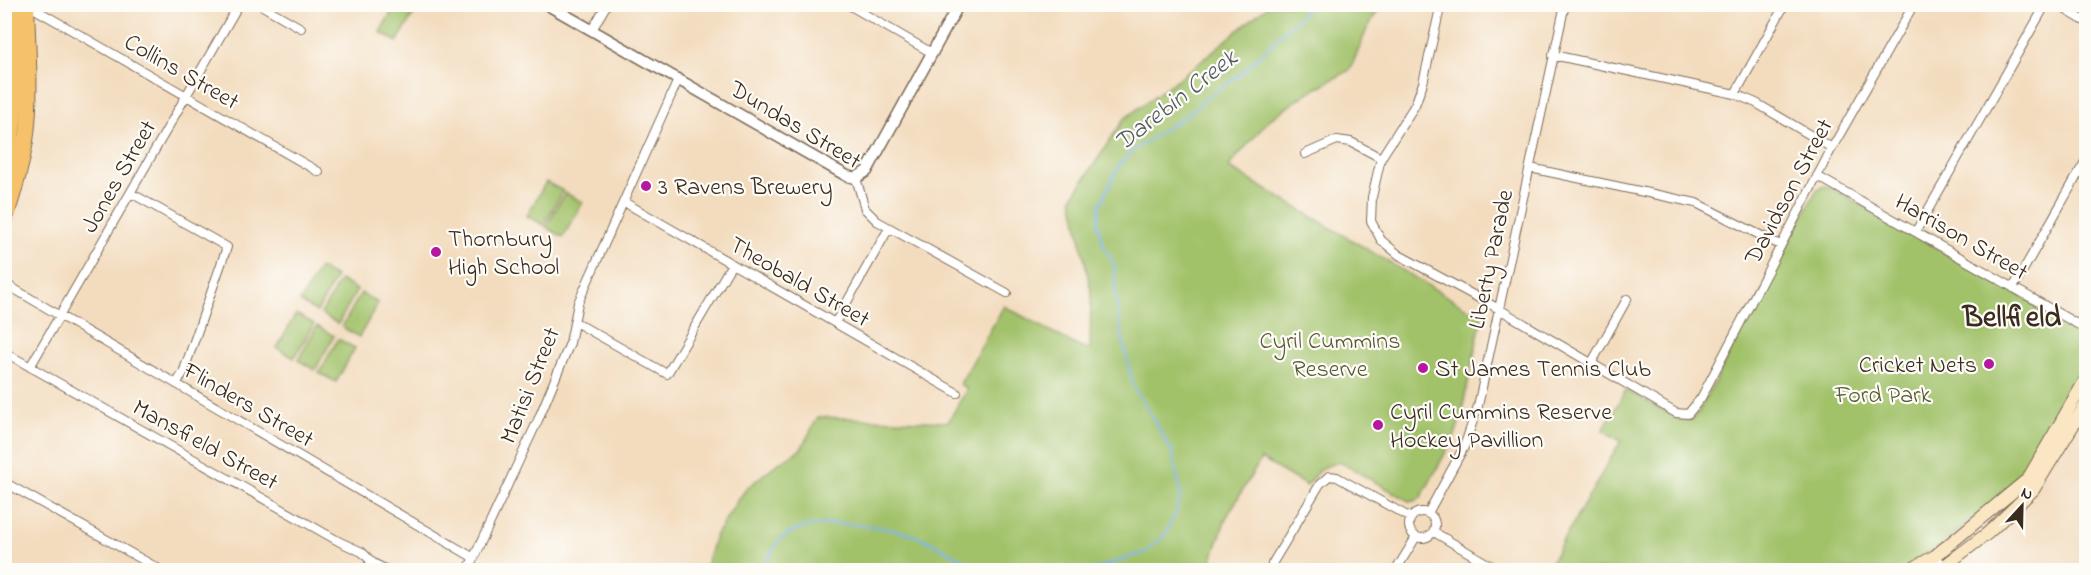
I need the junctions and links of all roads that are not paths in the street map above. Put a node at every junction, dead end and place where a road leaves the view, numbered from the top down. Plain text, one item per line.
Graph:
1 (15, 4) edge
2 (239, 4) edge
3 (259, 4) edge
4 (546, 4) edge
5 (607, 4) edge
6 (847, 4) edge
7 (960, 4) edge
8 (1441, 4) edge
9 (1565, 4) edge
10 (1785, 4) edge
11 (1914, 4) edge
12 (2046, 4) edge
13 (2056, 4) edge
14 (27, 5) edge
15 (2086, 22) edge
16 (301, 28) dead end
17 (592, 30) junction
18 (932, 53) junction
19 (1553, 55) junction
20 (678, 80) junction
21 (1735, 94) junction
22 (186, 96) junction
23 (1832, 148) junction
24 (1305, 154) dead end
25 (1381, 158) junction
26 (2086, 160) edge
27 (1530, 168) junction
28 (319, 172) dead end
29 (1817, 176) junction
30 (856, 178) junction
31 (4, 182) edge
32 (131, 193) junction
33 (624, 202) junction
34 (4, 224) edge
35 (889, 228) junction
36 (1916, 231) junction
37 (1780, 245) junction
38 (732, 264) junction
39 (4, 283) edge
40 (2013, 288) junction
41 (1007, 293) dead end
42 (1627, 299) dead end
43 (1499, 309) junction
44 (60, 316) junction
45 (575, 322) junction
46 (835, 323) junction
47 (2086, 329) edge
48 (4, 352) edge
49 (1591, 364) junction
50 (30, 367) junction
51 (2086, 380) edge
52 (176, 384) junction
53 (957, 393) dead end
54 (2084, 403) edge
55 (4, 482) edge
56 (1428, 513) junction
57 (1411, 518) junction
58 (1434, 532) junction
59 (1416, 537) junction
60 (1935, 556) junction
61 (474, 558) junction
62 (373, 563) junction
63 (1945, 569) edge
64 (161, 570) edge
65 (362, 570) edge
66 (387, 570) edge
67 (468, 570) edge
68 (1272, 570) edge
69 (1396, 570) edge
70 (1498, 570) edge
71 (1910, 570) edge

1 - 31 main road
2 - 22 street, Jones Street
3 - 16 street
4 - 17 street, Dundas Street
5 - 17 street
6 - 18 street
7 - 18 street
8 - 25 street
9 - 19 street, Liberty Parade
10 - 21 street
11 - 23 street, Davidson Street
12 - 36 street
13 - 15 street
14 - 22 street, Collins Street
14 - 34 main road
17 - 20 street, Dundas Street
18 - 30 street
19 - 21 street
19 - 27 street, Liberty Parade
20 - 30 street, Dundas Street
20 - 33 street, Matisi Street
21 - 23 street
22 - 28 street, Collins Street
22 - 32 street, Jones Street
23 - 29 street, Davidson Street
24 - 25 street
25 - 43 street
26 - 40 street
27 - 37 street
27 - 43 street, Liberty Parade
29 - 36 street, Harrison Street
29 - 37 street, Davidson Street
30 - 35 street, Dundas Street
32 - 44 street, Jones Street
32 - 52 street
33 - 38 street, Theobald Street
33 - 45 street, Matisi Street
35 - 41 street, Dundas Street
35 - 46 street
36 - 40 street, Harrison Street
37 - 49 street, Davidson Street
38 - 45 street
38 - 46 street, Theobald Street
39 - 44 street, Flinders Street
40 - 47 street, Harrison Street
42 - 49 street
43 - 49 street
43 - 56 street, Liberty Parade
44 - 50 street, Jones Street
44 - 52 street, Flinders Street
45 - 61 street, Matisi Street
46 - 53 street, Theobald Street
48 - 50 street, Mansfield Street
50 - 62 street, Mansfield Street
51 - 54 main road
52 - 61 street, Flinders Street
54 - 60 main road
54 - 63 main road
55 - 64 street
56 - 57 street
56 - 58 street
57 - 59 street
57 - 68 street
58 - 59 street
58 - 70 street
59 - 69 street
60 - 63 street
60 - 71 main road
61 - 67 street, Matisi Street
62 - 65 street
62 - 66 street, Mansfield Street

